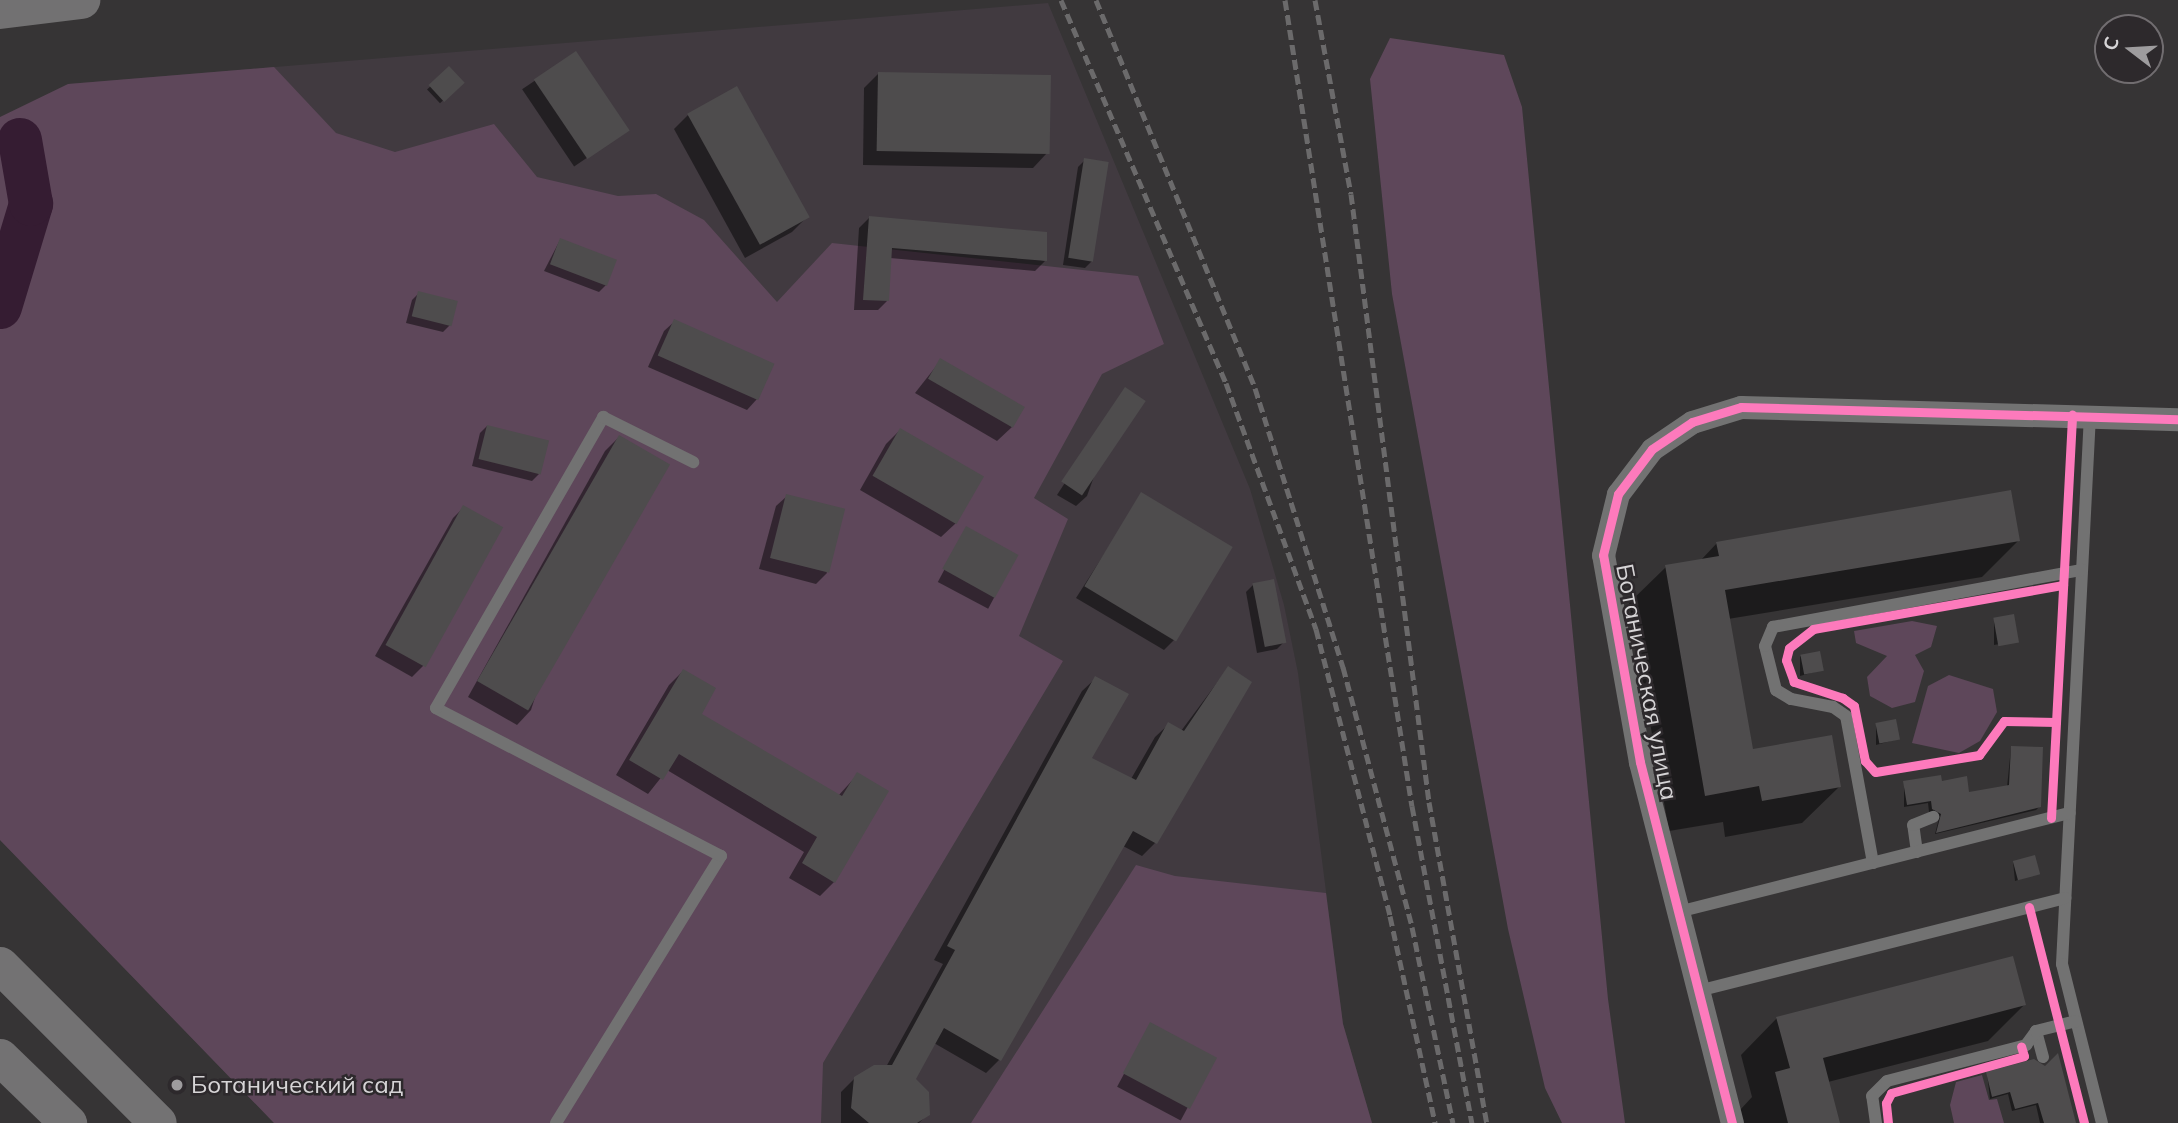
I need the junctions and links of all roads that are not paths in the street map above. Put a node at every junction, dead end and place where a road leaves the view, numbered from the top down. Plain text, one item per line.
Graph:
1 (81, 0) edge
2 (0, 10) edge
3 (2090, 415) junction
4 (2178, 419) edge
5 (693, 462) dead end
6 (2082, 570) junction
7 (2070, 813) junction
8 (1933, 817) dead end
9 (1917, 852) junction
10 (1873, 863) junction
11 (2065, 898) junction
12 (1678, 912) junction
13 (0, 965) edge
14 (1698, 990) junction
15 (2076, 1021) junction
16 (2036, 1031) junction
17 (0, 1057) edge
18 (2043, 1057) dead end
19 (68, 1123) edge
20 (158, 1123) edge
21 (556, 1123) edge
22 (1732, 1123) edge
23 (1877, 1123) edge
24 (2102, 1123) edge

1 - 2 highway
3 - 4 street, Ботаническая улица
3 - 6 lane
3 - 12 street, Ботаническая улица
5 - 21 lane
6 - 7 lane
6 - 10 lane
7 - 9 lane
7 - 11 lane
8 - 9 lane
9 - 10 lane
10 - 12 lane
11 - 14 lane
11 - 15 lane
12 - 14 street, Ботаническая улица
13 - 20 main road
14 - 22 street, Ботаническая улица
15 - 16 lane
15 - 24 lane
16 - 18 lane
16 - 23 lane
17 - 19 main road

